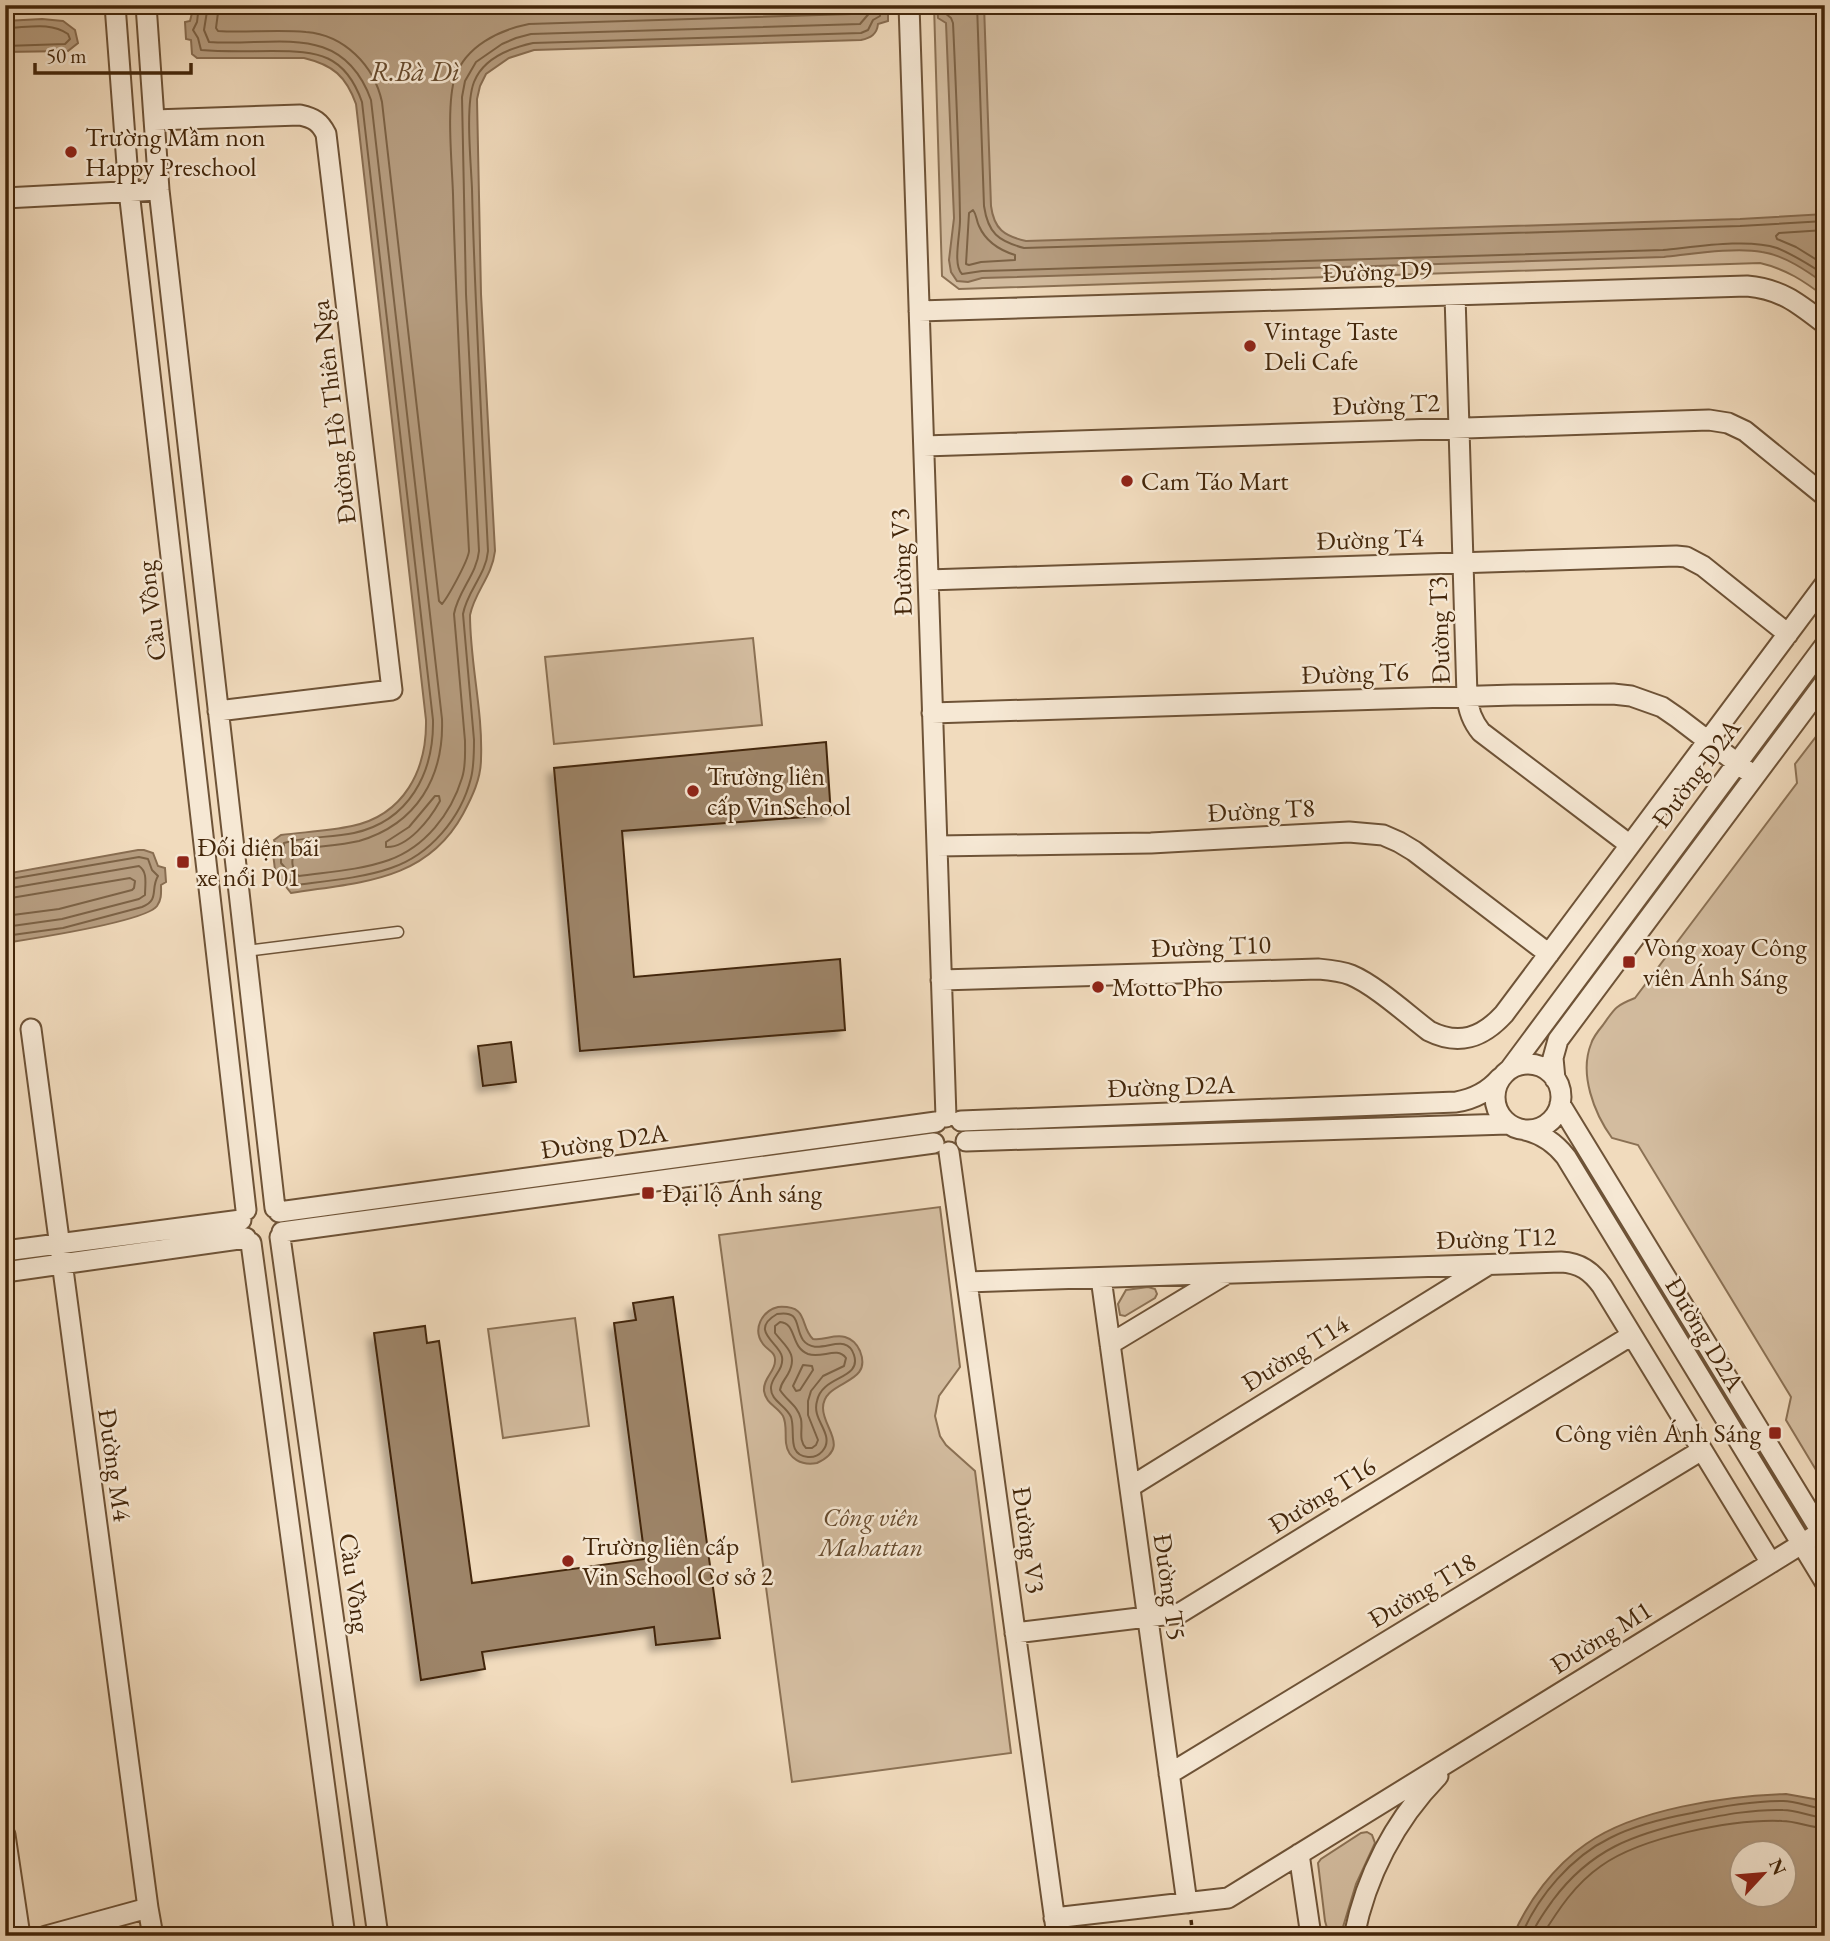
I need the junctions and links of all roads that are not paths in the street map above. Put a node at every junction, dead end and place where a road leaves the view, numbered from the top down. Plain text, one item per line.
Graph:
1 (115, 5) edge
2 (146, 5) edge
3 (909, 5) edge
4 (154, 120) junction
5 (159, 190) junction
6 (129, 191) junction
7 (5, 198) edge
8 (1455, 295) junction
9 (919, 311) junction
10 (1825, 324) edge
11 (1459, 428) junction
12 (923, 446) junction
13 (1825, 496) edge
14 (1463, 563) junction
15 (928, 580) junction
16 (1825, 584) edge
17 (1788, 634) junction
18 (1825, 645) edge
19 (1825, 682) edge
20 (1466, 696) junction
21 (218, 711) junction
22 (932, 713) junction
23 (1708, 740) junction
24 (1737, 763) junction
25 (1754, 776) junction
26 (1630, 845) junction
27 (937, 846) junction
28 (398, 932) dead end
29 (246, 951) junction
30 (1549, 954) junction
31 (941, 980) junction
32 (31, 1029) dead end
33 (1505, 1073) junction
34 (1555, 1079) junction
35 (1560, 1104) junction
36 (948, 1120) junction
37 (1517, 1127) junction
38 (966, 1141) junction
39 (942, 1148) junction
40 (277, 1210) junction
41 (246, 1228) junction
42 (281, 1235) junction
43 (59, 1243) junction
44 (5, 1251) edge
45 (1489, 1264) junction
46 (61, 1265) junction
47 (5, 1272) edge
48 (1227, 1273) junction
49 (1101, 1278) junction
50 (967, 1282) junction
51 (1632, 1335) junction
52 (1110, 1344) junction
53 (1702, 1450) junction
54 (1130, 1487) junction
55 (1823, 1535) edge
56 (1802, 1544) junction
57 (1771, 1563) junction
58 (1825, 1582) edge
59 (1147, 1617) junction
60 (1015, 1633) junction
61 (1459, 1756) junction
62 (1169, 1774) junction
63 (5, 1835) edge
64 (1299, 1854) junction
65 (148, 1908) junction
66 (1189, 1910) junction
67 (1056, 1927) edge
68 (377, 1933) edge
69 (20, 1936) edge
70 (46, 1936) edge
71 (153, 1936) edge
72 (345, 1936) edge
73 (398, 1936) edge
74 (1311, 1936) edge
75 (1354, 1936) edge

1 - 6 street, Cầu Vồng
2 - 4 street, Cầu Vồng
3 - 9 street, Đường V3
4 - 5 street, Cầu Vồng
4 - 21 street, Đường Hồ Thiên Nga
5 - 6 street
5 - 21 street, Cầu Vồng
6 - 7 street
6 - 41 street, Cầu Vồng
8 - 9 street, Đường D9
8 - 10 street, Đường D9
8 - 11 street, Đường T3
9 - 12 street, Đường V3
11 - 12 street, Đường T2
11 - 13 street, Đường T2
11 - 14 street, Đường T3
12 - 15 street, Đường V3
14 - 15 street, Đường T4
14 - 17 street, Đường T4
14 - 20 street, Đường T3
15 - 22 street, Đường V3
16 - 17 street
17 - 23 street
18 - 24 street, Đường D2A
19 - 25 street, Đường D2A
20 - 22 street, Đường T6
20 - 23 street, Đường T6
20 - 26 street, Đường T3
21 - 29 street, Cầu Vồng
22 - 27 street, Đường V3
23 - 24 street, Đường T6
23 - 26 street
24 - 25 street, Đường T6
24 - 33 street, Đường D2A
25 - 34 street, Đường D2A
26 - 30 street
27 - 30 street, Đường T8
27 - 31 street, Đường V3
28 - 29 lane
29 - 40 street, Cầu Vồng
30 - 31 street, Đường T10
31 - 36 street, Đường V3
32 - 43 street, Đường M4
33 - 34 street
33 - 36 street, Đường D2A
33 - 37 street
34 - 35 street
35 - 37 street
35 - 55 street, Đường D2A
36 - 38 street
36 - 39 street
36 - 40 street, Đường D2A
37 - 38 street, Đường D2A
37 - 56 street, Đường D2A
38 - 39 street
39 - 42 street, Đường D2A
39 - 50 street, Đường V3
40 - 41 street
40 - 42 street
41 - 42 street
41 - 43 street
41 - 46 street
41 - 72 street, Cầu Vồng
42 - 68 street, Cầu Vồng
43 - 44 street
43 - 46 street, Đường M4
45 - 48 street, Đường T12
45 - 51 street, Đường T12
45 - 54 street, Đường T14
46 - 47 street
46 - 65 street, Đường M4
48 - 49 street, Đường T12
48 - 52 street, Đường T12
49 - 50 street, Đường T12
49 - 52 street, Đường T5
50 - 60 street, Đường V3
51 - 53 street, Đường T12
51 - 59 street, Đường T16
52 - 54 street, Đường T5
53 - 57 street, Đường T12
53 - 62 street, Đường T18
54 - 59 street, Đường T5
55 - 56 street
56 - 57 street, Đường M1
56 - 58 street, Đường D2A
57 - 61 street, Đường M1
59 - 60 street, Đường T16
59 - 62 street, Đường T5
60 - 67 street, Đường V3
61 - 64 street, Đường M1
61 - 75 street, Đường M1
62 - 66 street, Đường T5
63 - 69 street
64 - 66 street, Đường M1
64 - 74 street
65 - 70 street
65 - 71 street, Đường M4
66 - 67 street, Đường M1
68 - 73 lane

